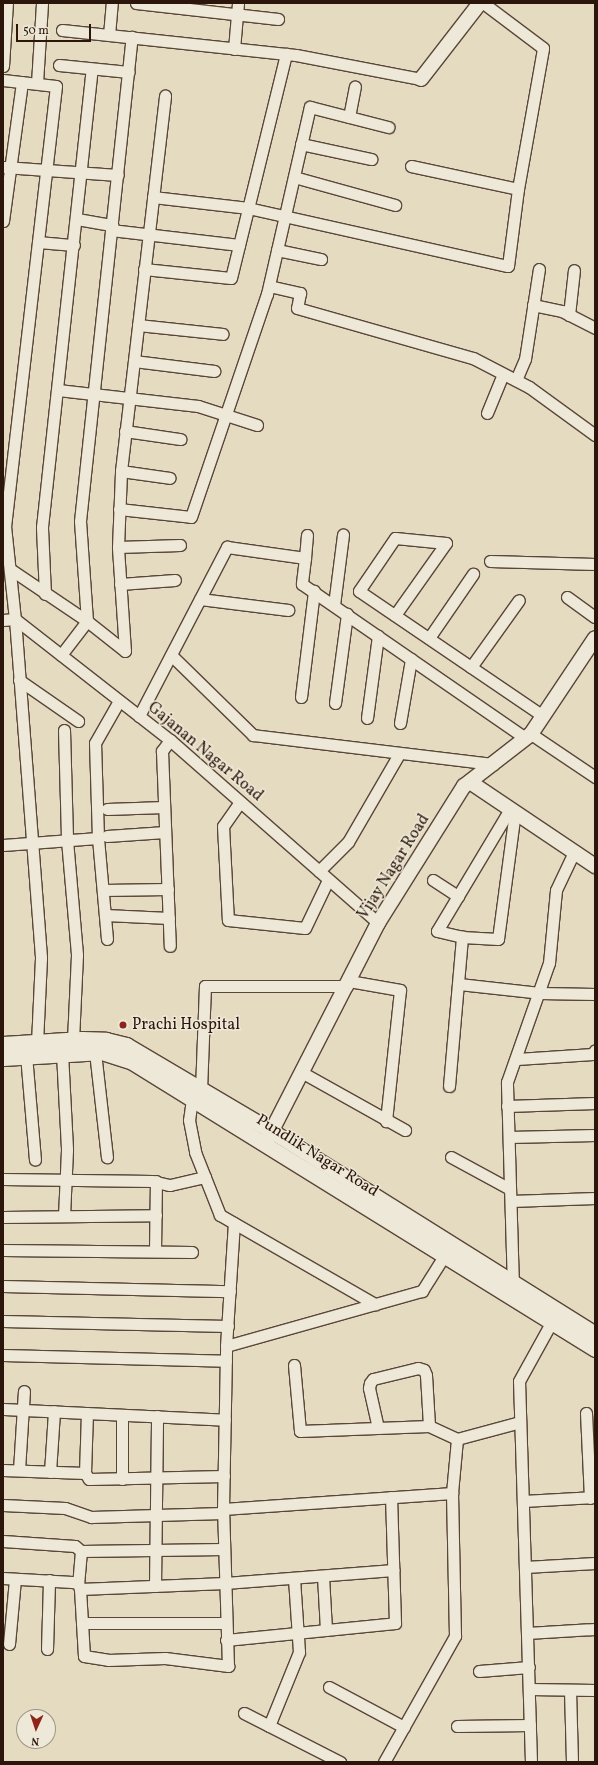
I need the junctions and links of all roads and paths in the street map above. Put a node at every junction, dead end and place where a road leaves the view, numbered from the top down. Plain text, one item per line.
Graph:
1 (7, 3) edge
2 (42, 3) edge
3 (112, 3) edge
4 (136, 3) edge
5 (238, 3) edge
6 (480, 3) edge
7 (483, 3) edge
8 (237, 14) junction
9 (278, 19) dead end
10 (62, 30) dead end
11 (109, 34) junction
12 (132, 37) junction
13 (234, 49) junction
14 (286, 54) junction
15 (59, 65) dead end
16 (3, 66) edge
17 (92, 69) junction
18 (129, 72) junction
19 (420, 79) joint
20 (3, 80) edge
21 (22, 82) junction
22 (37, 83) junction
23 (355, 87) dead end
24 (165, 96) dead end
25 (349, 117) junction
26 (388, 127) dead end
27 (301, 144) junction
28 (371, 159) dead end
29 (411, 166) dead end
30 (6, 168) edge
31 (47, 171) junction
32 (81, 173) junction
33 (118, 175) junction
34 (294, 178) junction
35 (518, 189) junction
36 (153, 197) junction
37 (395, 205) dead end
38 (248, 208) junction
39 (285, 215) junction
40 (77, 219) junction
41 (3, 221) edge
42 (111, 228) junction
43 (148, 235) junction
44 (38, 242) junction
45 (74, 245) junction
46 (239, 245) junction
47 (277, 250) junction
48 (321, 259) dead end
49 (144, 269) junction
50 (538, 269) dead end
51 (574, 270) dead end
52 (269, 286) junction
53 (533, 305) junction
54 (569, 315) junction
55 (138, 325) junction
56 (595, 328) edge
57 (222, 334) dead end
58 (134, 361) junction
59 (214, 371) dead end
60 (503, 374) junction
61 (516, 380) junction
62 (58, 390) junction
63 (92, 395) junction
64 (129, 398) junction
65 (225, 413) junction
66 (487, 413) dead end
67 (257, 425) dead end
68 (125, 432) junction
69 (595, 435) edge
70 (180, 439) dead end
71 (8, 449) edge
72 (121, 471) junction
73 (170, 478) dead end
74 (119, 510) junction
75 (4, 526) edge
76 (307, 535) dead end
77 (343, 535) dead end
78 (180, 544) dead end
79 (118, 547) junction
80 (305, 558) junction
81 (490, 561) dead end
82 (595, 564) edge
83 (10, 569) junction
84 (473, 574) dead end
85 (175, 580) dead end
86 (120, 584) junction
87 (314, 590) junction
88 (45, 594) junction
89 (567, 597) dead end
90 (200, 598) junction
91 (519, 600) dead end
92 (334, 605) junction
93 (288, 610) dead end
94 (347, 614) junction
95 (395, 615) junction
96 (15, 618) junction
97 (595, 618) edge
98 (3, 620) edge
99 (87, 621) junction
100 (378, 636) junction
101 (429, 638) junction
102 (595, 638) edge
103 (61, 655) junction
104 (171, 655) junction
105 (411, 658) junction
106 (471, 667) junction
107 (19, 680) junction
108 (301, 697) dead end
109 (120, 701) junction
110 (335, 703) dead end
111 (139, 716) junction
112 (543, 716) junction
113 (367, 718) dead end
114 (78, 721) dead end
115 (400, 723) dead end
116 (64, 730) dead end
117 (528, 736) junction
118 (170, 740) junction
119 (399, 754) junction
120 (493, 764) junction
121 (595, 777) edge
122 (470, 782) junction
123 (240, 802) junction
124 (164, 807) junction
125 (107, 809) dead end
126 (512, 810) junction
127 (166, 832) junction
128 (103, 837) junction
129 (67, 840) junction
130 (32, 843) junction
131 (3, 845) edge
132 (574, 852) junction
133 (595, 866) edge
134 (319, 871) junction
135 (328, 880) junction
136 (432, 880) dead end
137 (168, 889) junction
138 (103, 890) junction
139 (458, 896) junction
140 (105, 916) junction
141 (169, 918) junction
142 (378, 923) junction
143 (462, 938) junction
144 (107, 939) dead end
145 (170, 946) dead end
146 (348, 984) junction
147 (459, 984) junction
148 (540, 993) junction
149 (595, 994) edge
150 (72, 1040) junction
151 (37, 1042) junction
152 (3, 1044) edge
153 (595, 1050) edge
154 (95, 1052) junction
155 (62, 1053) junction
156 (26, 1055) junction
157 (3, 1058) edge
158 (517, 1060) junction
159 (303, 1073) junction
160 (449, 1086) dead end
161 (196, 1094) junction
162 (595, 1103) edge
163 (507, 1106) junction
164 (386, 1121) junction
165 (405, 1130) dead end
166 (273, 1132) junction
167 (595, 1135) edge
168 (509, 1137) junction
169 (264, 1144) junction
170 (107, 1157) dead end
171 (451, 1157) dead end
172 (35, 1160) dead end
173 (205, 1177) junction
174 (3, 1179) edge
175 (66, 1179) junction
176 (156, 1182) junction
177 (510, 1189) junction
178 (595, 1198) edge
179 (511, 1201) junction
180 (156, 1215) junction
181 (64, 1216) junction
182 (3, 1217) edge
183 (234, 1223) junction
184 (3, 1250) edge
185 (156, 1251) junction
186 (192, 1252) dead end
187 (444, 1256) junction
188 (513, 1283) junction
189 (3, 1286) edge
190 (230, 1291) junction
191 (512, 1299) junction
192 (375, 1304) junction
193 (3, 1321) edge
194 (551, 1323) junction
195 (228, 1326) junction
196 (595, 1334) edge
197 (226, 1346) junction
198 (595, 1348) edge
199 (3, 1355) edge
200 (226, 1361) junction
201 (294, 1365) dead end
202 (24, 1391) dead end
203 (3, 1409) edge
204 (23, 1410) junction
205 (54, 1411) junction
206 (87, 1413) junction
207 (586, 1413) dead end
208 (122, 1415) junction
209 (157, 1416) junction
210 (225, 1420) junction
211 (520, 1422) junction
212 (429, 1426) junction
213 (378, 1428) junction
214 (457, 1439) junction
215 (3, 1470) edge
216 (18, 1470) junction
217 (50, 1472) junction
218 (85, 1474) junction
219 (224, 1476) junction
220 (156, 1478) junction
221 (122, 1479) junction
222 (452, 1492) junction
223 (391, 1497) junction
224 (592, 1498) edge
225 (523, 1501) junction
226 (3, 1505) edge
227 (223, 1511) junction
228 (156, 1515) junction
229 (3, 1541) edge
230 (224, 1549) junction
231 (81, 1551) junction
232 (155, 1551) junction
233 (595, 1563) edge
234 (525, 1566) junction
235 (393, 1570) junction
236 (323, 1576) junction
237 (3, 1578) edge
238 (294, 1578) junction
239 (15, 1579) junction
240 (49, 1580) junction
241 (225, 1583) junction
242 (79, 1586) junction
243 (155, 1586) junction
244 (226, 1622) junction
245 (82, 1623) junction
246 (595, 1629) edge
247 (326, 1630) junction
248 (527, 1632) junction
249 (298, 1633) junction
250 (226, 1640) junction
251 (9, 1644) dead end
252 (46, 1649) dead end
253 (528, 1667) junction
254 (479, 1671) dead end
255 (329, 1686) dead end
256 (529, 1689) junction
257 (570, 1690) junction
258 (595, 1690) edge
259 (244, 1713) dead end
260 (530, 1725) junction
261 (269, 1726) junction
262 (457, 1726) dead end
263 (404, 1727) junction
264 (340, 1762) edge
265 (384, 1762) edge
266 (532, 1762) edge
267 (572, 1762) edge

1 - 16 street
2 - 22 street
3 - 11 street
4 - 8 street
5 - 8 street
6 - 19 street
7 - 35 street
8 - 9 street
8 - 13 street
10 - 11 street
11 - 12 street
12 - 13 street
12 - 18 street
13 - 14 street
14 - 19 street
14 - 38 street
15 - 17 street
17 - 18 street
17 - 32 street
18 - 33 street
20 - 21 street
21 - 22 street
21 - 30 street
22 - 31 street
23 - 25 street
24 - 36 street
25 - 26 street
25 - 27 street
27 - 28 street
27 - 34 street
29 - 35 street
30 - 31 street
30 - 41 street
31 - 32 street
31 - 44 street
32 - 33 street
32 - 40 street
33 - 42 street
34 - 37 street
34 - 39 street
35 - 39 street
36 - 38 street
36 - 43 street
38 - 39 street
38 - 46 street
39 - 47 street
40 - 42 street
40 - 45 street
42 - 43 street
42 - 63 street
43 - 46 street
43 - 49 street
44 - 45 street
44 - 71 street
45 - 62 street
46 - 49 street
47 - 48 street
47 - 52 street
49 - 55 street
50 - 53 street
51 - 54 street
52 - 60 street
52 - 65 street
53 - 54 street
53 - 61 street
54 - 56 street
55 - 57 street
55 - 58 street
58 - 59 street
58 - 64 street
60 - 61 street
60 - 66 street
61 - 69 street
62 - 63 street
62 - 88 street
63 - 64 street
63 - 99 street
64 - 65 street
64 - 68 street
65 - 67 street
65 - 74 street
68 - 70 street
68 - 72 street
71 - 75 street
72 - 73 street
72 - 74 street
74 - 79 street
75 - 83 street
76 - 80 street
77 - 92 street
78 - 79 street
79 - 86 street
80 - 87 street
80 - 90 street
81 - 82 street
83 - 88 street
83 - 96 street
84 - 101 street
85 - 86 street
86 - 99 street
87 - 92 street
87 - 108 street
88 - 99 street
89 - 97 street
90 - 93 street
90 - 104 street
91 - 106 street
92 - 94 street
94 - 100 street
94 - 110 street
95 - 95 street
95 - 101 street
96 - 98 street
96 - 103 street, Gajanan Nagar Road
96 - 107 street
99 - 103 street
100 - 105 street
100 - 113 street
101 - 106 street
102 - 112 street, Vijay Nagar Road
103 - 109 street, Gajanan Nagar Road
104 - 111 street
104 - 119 street
105 - 115 street
105 - 117 street
106 - 112 street
107 - 114 street
107 - 130 street
109 - 111 street, Gajanan Nagar Road
109 - 128 street
111 - 118 street, Gajanan Nagar Road
112 - 117 street, Vijay Nagar Road
116 - 129 street
117 - 120 street, Vijay Nagar Road
117 - 121 street
118 - 123 street, Gajanan Nagar Road
118 - 124 street
119 - 120 street
119 - 134 street
120 - 122 street, Vijay Nagar Road
122 - 126 street
122 - 142 street, Vijay Nagar Road
123 - 134 street, Gajanan Nagar Road
123 - 135 street
124 - 125 street
124 - 127 street
126 - 132 street
126 - 139 street
126 - 143 street
127 - 128 street
127 - 137 street
128 - 129 street
128 - 138 street
129 - 130 street
129 - 150 street
130 - 131 street
130 - 151 street
132 - 133 street
132 - 148 street
134 - 135 street, Gajanan Nagar Road
135 - 142 street, Gajanan Nagar Road
136 - 139 street
137 - 138 street
137 - 141 street
138 - 140 street
139 - 143 street
140 - 141 street
140 - 144 street
141 - 145 street
142 - 146 street, Vijay Nagar Road
143 - 147 street
146 - 159 street, Vijay Nagar Road
146 - 161 street
146 - 164 street
147 - 148 street
147 - 160 street
148 - 149 street
148 - 158 street
150 - 151 main road, Pundlik Nagar Road
150 - 161 main road, Pundlik Nagar Road
151 - 152 main road, Pundlik Nagar Road
153 - 158 street
154 - 155 main road, Pundlik Nagar Road
154 - 161 main road, Pundlik Nagar Road
154 - 170 street
155 - 156 main road, Pundlik Nagar Road
155 - 175 street
156 - 157 main road, Pundlik Nagar Road
156 - 172 street
158 - 163 street
159 - 164 street
159 - 166 street, Vijay Nagar Road
161 - 166 main road, Pundlik Nagar Road
161 - 169 main road, Pundlik Nagar Road
161 - 173 street
162 - 163 street
163 - 168 street
164 - 165 street
166 - 169 street, Vijay Nagar Road
166 - 188 main road, Pundlik Nagar Road
167 - 168 street
168 - 177 street
169 - 187 main road, Pundlik Nagar Road
171 - 177 street
173 - 176 street
173 - 183 street
174 - 175 street
175 - 176 street
175 - 181 street
176 - 180 street
177 - 179 street
178 - 179 street
179 - 188 street
180 - 181 street
180 - 185 street
181 - 182 street
183 - 190 street
183 - 192 street
184 - 185 street
185 - 186 street
187 - 191 main road, Pundlik Nagar Road
187 - 192 street
188 - 191 street
188 - 196 main road, Pundlik Nagar Road
189 - 190 street
190 - 195 street
191 - 194 main road, Pundlik Nagar Road
192 - 197 street
193 - 195 street
194 - 198 main road, Pundlik Nagar Road
194 - 211 street
195 - 197 street
197 - 200 street
199 - 200 street
200 - 210 street
201 - 213 street
202 - 204 street
203 - 204 street
204 - 205 street
204 - 216 street
205 - 206 street
205 - 217 street
206 - 208 street
206 - 218 street
207 - 224 street
208 - 209 street
208 - 221 street
209 - 210 street
209 - 220 street
210 - 219 street
211 - 214 street
211 - 225 street
212 - 213 street
212 - 213 street
212 - 214 street
214 - 222 street
215 - 216 street
216 - 217 street
217 - 218 street
218 - 221 street
219 - 220 street
219 - 227 street
220 - 221 street
220 - 228 street
222 - 223 street
222 - 263 street
223 - 227 street
223 - 235 street
224 - 225 street
225 - 234 street
226 - 228 street
227 - 228 street
227 - 230 street
228 - 232 street
229 - 231 street
230 - 232 street
230 - 241 street
231 - 232 street
231 - 242 street
232 - 243 street
233 - 234 street
234 - 248 street
235 - 236 street
235 - 247 street
236 - 238 street
236 - 247 street
237 - 239 street
238 - 241 street
238 - 249 street
239 - 240 street
239 - 251 street
240 - 242 street
240 - 252 street
241 - 243 street
241 - 244 street
242 - 243 street
242 - 245 street
244 - 245 street
244 - 250 street
245 - 250 street
246 - 248 street
247 - 249 street
248 - 253 street
249 - 250 street
249 - 261 street
253 - 254 street
253 - 256 street
255 - 263 street
256 - 257 street
256 - 260 street
257 - 258 street
257 - 267 street
259 - 261 street
260 - 262 street
260 - 266 street
261 - 264 street
263 - 265 street

